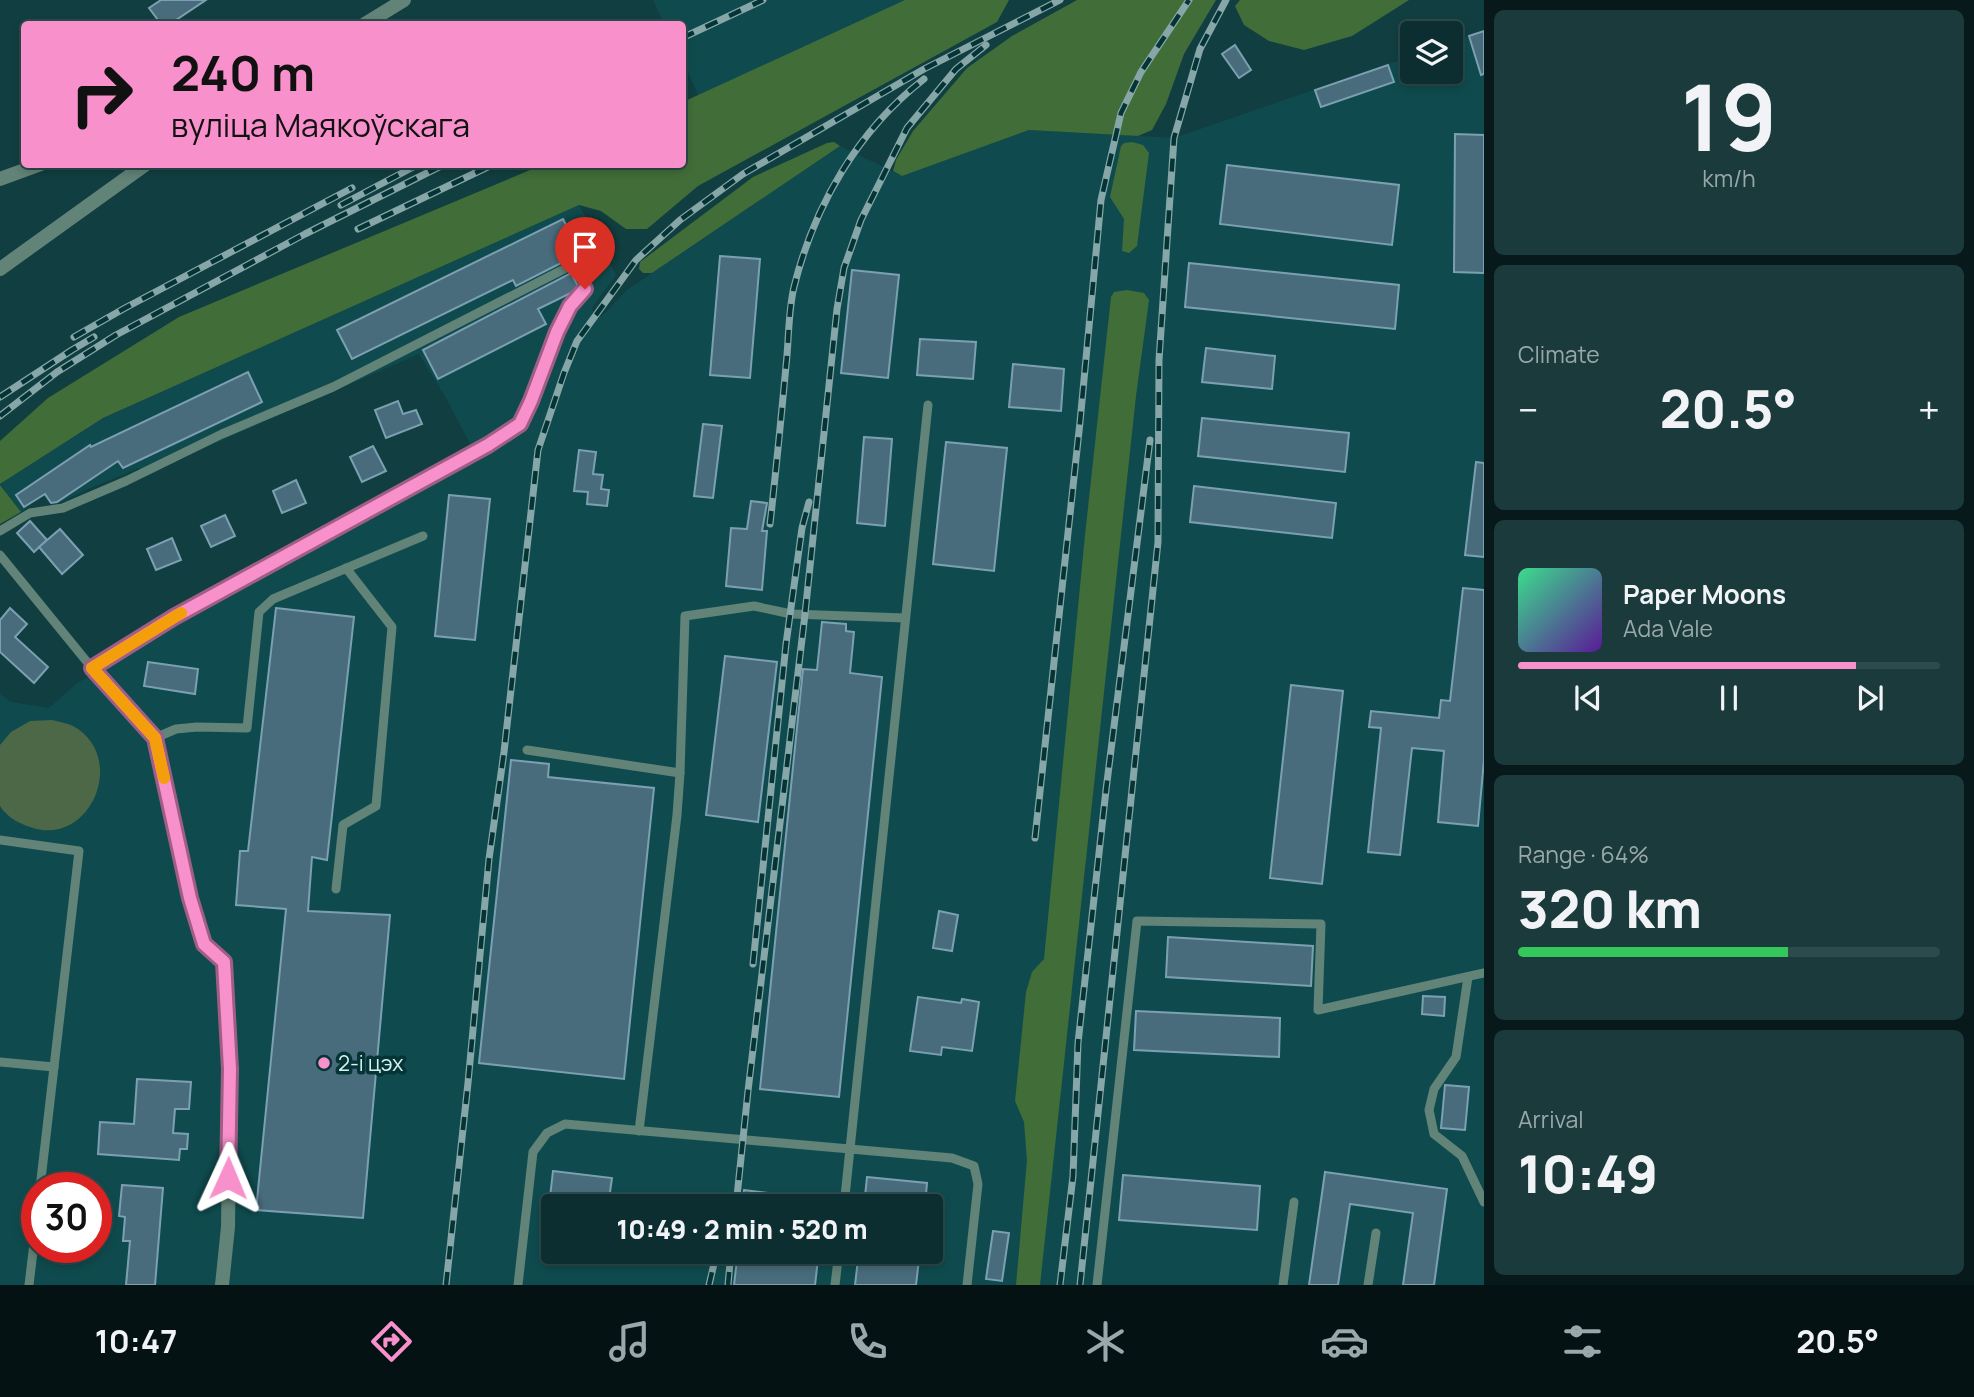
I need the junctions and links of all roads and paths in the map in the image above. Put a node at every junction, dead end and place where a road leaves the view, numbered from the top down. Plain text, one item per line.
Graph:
1 (404, 0) edge
2 (370, 21) edge
3 (30, 168) edge
4 (140, 168) edge
5 (0, 179) edge
6 (0, 269) edge
7 (928, 405) dead end
8 (488, 445) joint
9 (0, 531) edge
10 (423, 536) dead end
11 (0, 555) edge
12 (346, 568) junction
13 (905, 618) junction
14 (92, 668) junction
15 (155, 738) junction
16 (527, 751) dead end
17 (680, 773) junction
18 (0, 840) edge
19 (337, 889) dead end
20 (1484, 973) edge
21 (1468, 977) junction
22 (0, 1062) edge
23 (54, 1067) junction
24 (639, 1130) junction
25 (850, 1149) junction
26 (42, 1172) edge
27 (845, 1194) edge
28 (1294, 1202) dead end
29 (1484, 1202) edge
30 (1376, 1233) dead end
31 (32, 1263) edge
32 (837, 1264) edge
33 (29, 1285) edge
34 (222, 1285) edge
35 (519, 1285) edge
36 (835, 1285) edge
37 (967, 1285) edge
38 (1097, 1285) edge
39 (1283, 1285) edge
40 (1368, 1285) edge

1 - 2 street
3 - 5 street
4 - 6 street
7 - 13 lane
8 - 9 lane
8 - 14 street
10 - 12 lane
11 - 14 lane
12 - 15 lane
12 - 19 lane
13 - 17 lane
13 - 25 lane
14 - 15 street
15 - 34 street
16 - 17 lane
17 - 24 lane
18 - 23 lane
20 - 21 lane
21 - 29 lane
21 - 38 lane
22 - 23 lane
23 - 26 lane
24 - 25 lane
24 - 35 lane
25 - 27 lane
25 - 37 lane
28 - 39 lane
30 - 40 lane
31 - 33 lane
32 - 36 lane

